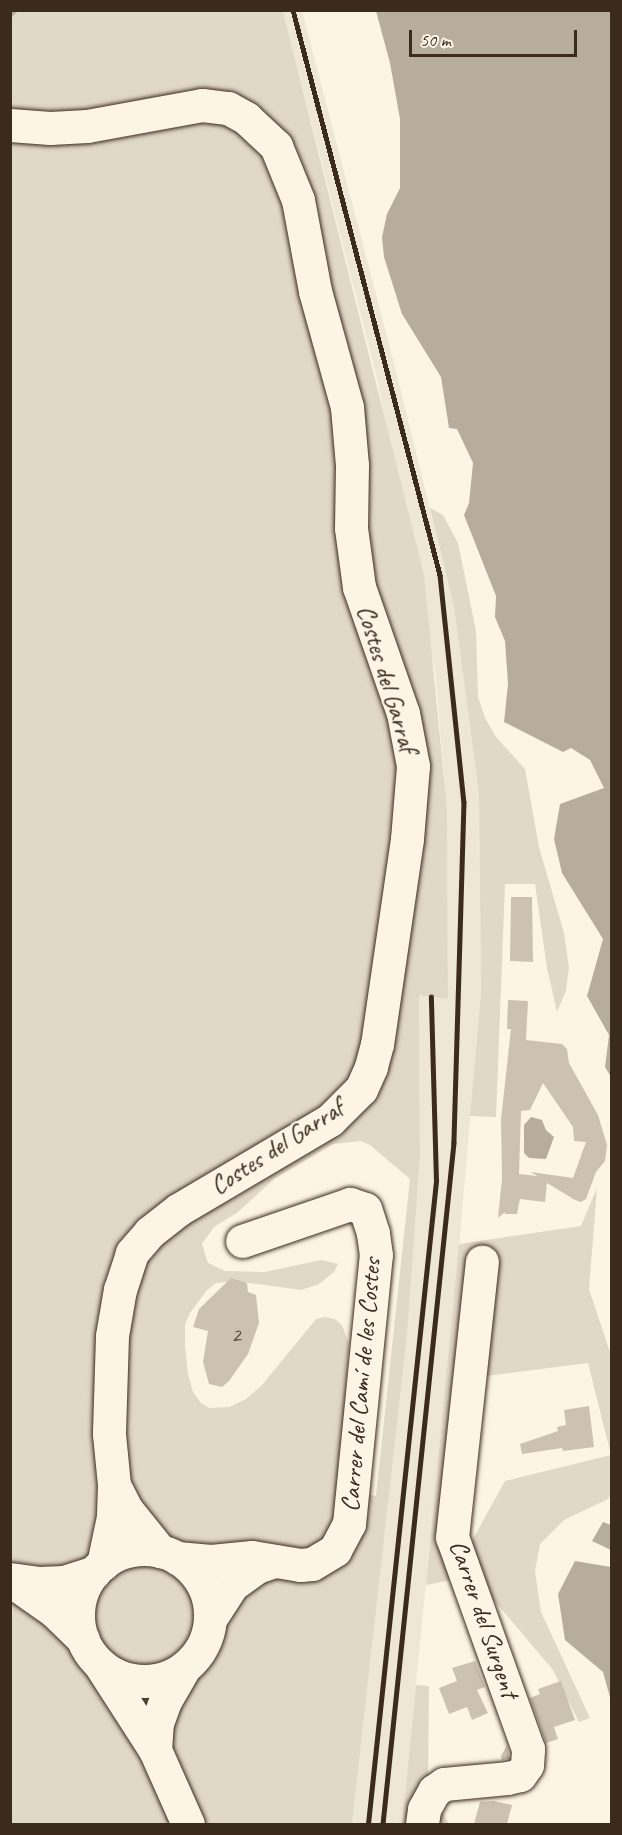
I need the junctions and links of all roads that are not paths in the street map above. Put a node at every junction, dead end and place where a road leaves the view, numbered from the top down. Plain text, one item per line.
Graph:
1 (10, 125) edge
2 (242, 1241) dead end
3 (482, 1262) dead end
4 (114, 1485) junction
5 (168, 1555) junction
6 (274, 1561) junction
7 (98, 1568) junction
8 (10, 1580) edge
9 (210, 1619) junction
10 (90, 1650) junction
11 (185, 1666) junction
12 (155, 1750) junction
13 (188, 1824) edge
14 (422, 1824) edge

1 - 4 main road, Costes del Garraf
2 - 6 main road, Carrer del Camí de les Costes
3 - 14 main road, Carrer del Surgent
4 - 5 main road, Costes del Garraf
4 - 7 main road, Costes del Garraf
5 - 6 main road
5 - 7 main road
5 - 9 main road
6 - 9 main road
7 - 8 main road
7 - 10 main road
8 - 10 main road
9 - 11 main road
10 - 11 main road
10 - 12 main road
11 - 12 main road
12 - 13 main road

